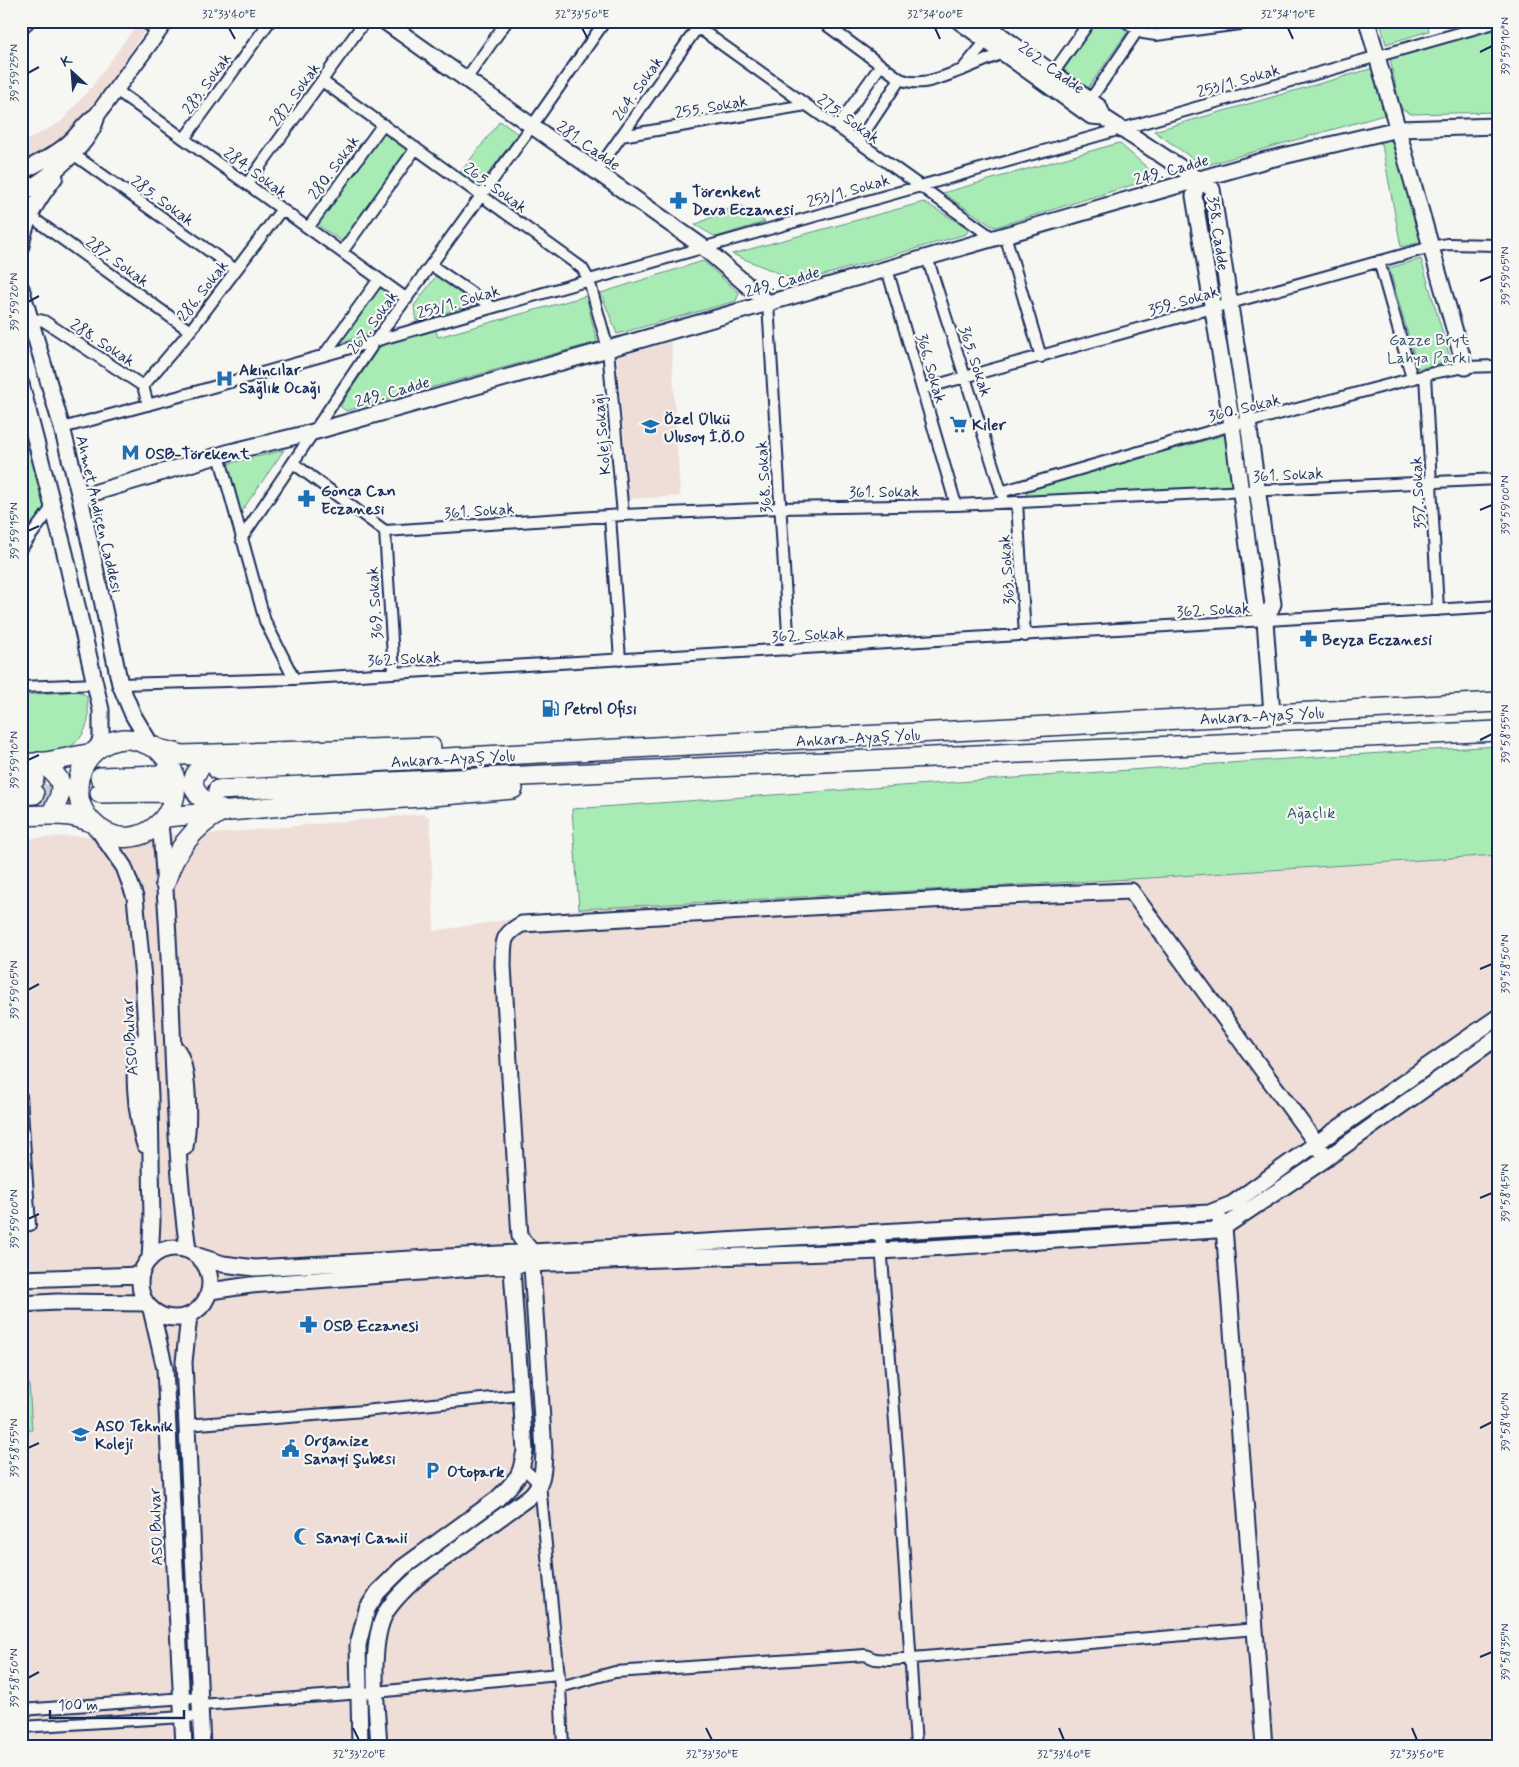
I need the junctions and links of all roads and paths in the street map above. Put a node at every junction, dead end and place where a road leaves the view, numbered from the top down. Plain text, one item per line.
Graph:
1 (30, 21) edge
2 (142, 21) edge
3 (270, 21) edge
4 (365, 21) edge
5 (384, 21) edge
6 (507, 21) edge
7 (605, 21) edge
8 (820, 21) edge
9 (959, 21) edge
10 (981, 21) edge
11 (1090, 21) edge
12 (1125, 21) edge
13 (1144, 21) edge
14 (1191, 21) edge
15 (1263, 21) edge
16 (1367, 21) edge
17 (1498, 22) edge
18 (696, 23) edge
19 (1239, 23) edge
20 (163, 26) edge
21 (1202, 29) junction
22 (21, 30) edge
23 (1138, 30) junction
24 (986, 41) junction
25 (1003, 53) junction
26 (1378, 56) junction
27 (881, 65) junction
28 (962, 70) junction
29 (1053, 73) junction
30 (466, 79) junction
31 (900, 79) junction
32 (322, 81) junction
33 (116, 90) junction
34 (1090, 100) junction
35 (806, 105) junction
36 (97, 115) junction
37 (1103, 117) junction
38 (383, 124) junction
39 (532, 126) junction
40 (1498, 126) edge
41 (837, 127) junction
42 (1121, 129) junction
43 (1398, 129) junction
44 (621, 136) junction
45 (184, 139) junction
46 (858, 142) junction
47 (416, 148) junction
48 (73, 154) junction
49 (21, 172) edge
50 (596, 172) junction
51 (1198, 179) junction
52 (247, 184) junction
53 (919, 186) junction
54 (21, 194) edge
55 (482, 195) junction
56 (282, 209) junction
57 (30, 216) junction
58 (308, 228) junction
59 (999, 237) junction
60 (1498, 245) edge
61 (21, 246) edge
62 (703, 247) junction
63 (1432, 247) junction
64 (342, 252) junction
65 (927, 257) junction
66 (1379, 261) junction
67 (431, 265) junction
68 (887, 269) junction
69 (236, 270) junction
70 (380, 279) junction
71 (589, 280) junction
72 (21, 288) edge
73 (406, 299) junction
74 (768, 303) junction
75 (1230, 303) junction
76 (492, 307) junction
77 (1212, 308) junction
78 (29, 318) junction
79 (190, 331) junction
80 (376, 340) junction
81 (608, 349) junction
82 (324, 355) junction
83 (1042, 356) junction
84 (1498, 366) edge
85 (1465, 367) junction
86 (1425, 375) junction
87 (966, 376) junction
88 (1412, 378) junction
89 (21, 384) edge
90 (143, 386) junction
91 (922, 389) junction
92 (148, 405) junction
93 (1248, 422) junction
94 (1232, 425) junction
95 (62, 428) junction
96 (313, 432) junction
97 (219, 455) junction
98 (293, 463) junction
99 (1498, 479) edge
100 (1431, 482) junction
101 (1258, 490) junction
102 (1242, 492) junction
103 (1003, 497) junction
104 (80, 498) junction
105 (1017, 502) junction
106 (956, 504) junction
107 (53, 506) junction
108 (780, 508) junction
109 (623, 515) junction
110 (610, 516) junction
111 (385, 531) junction
112 (241, 539) junction
113 (21, 549) edge
114 (1498, 606) edge
115 (1438, 610) junction
116 (1265, 621) junction
117 (1025, 636) junction
118 (789, 650) junction
119 (620, 660) junction
120 (394, 674) junction
121 (294, 680) junction
122 (96, 684) junction
123 (120, 684) junction
124 (21, 687) edge
125 (1498, 702) edge
126 (1272, 714) junction
127 (1498, 732) edge
128 (153, 746) junction
129 (95, 751) junction
130 (218, 762) junction
131 (605, 772) junction
132 (28, 779) edge
133 (162, 783) dead end
134 (100, 785) tunnel mouth
135 (218, 790) dead end
136 (224, 812) junction
137 (50, 815) junction
138 (21, 816) edge
139 (163, 821) junction
140 (94, 824) junction
141 (165, 883) junction
142 (1498, 1017) edge
143 (1498, 1037) edge
144 (21, 1096) edge
145 (1316, 1143) junction
146 (1327, 1158) junction
147 (1217, 1211) junction
148 (21, 1226) edge
149 (1224, 1228) junction
150 (880, 1233) junction
151 (520, 1237) junction
152 (881, 1251) junction
153 (193, 1253) junction
154 (150, 1258) junction
155 (531, 1258) junction
156 (511, 1259) junction
157 (141, 1275) junction
158 (21, 1280) edge
159 (210, 1291) junction
160 (21, 1304) edge
161 (148, 1306) junction
162 (189, 1316) junction
163 (521, 1395) junction
164 (186, 1424) junction
165 (522, 1467) junction
166 (540, 1484) junction
167 (1256, 1629) junction
168 (912, 1658) junction
169 (558, 1674) junction
170 (560, 1687) junction
171 (359, 1692) junction
172 (376, 1692) junction
173 (182, 1698) junction
174 (200, 1706) junction
175 (21, 1710) edge
176 (182, 1716) junction
177 (21, 1727) edge
178 (184, 1746) edge
179 (202, 1746) edge
180 (360, 1746) edge
181 (379, 1746) edge
182 (563, 1746) edge
183 (916, 1746) edge
184 (1264, 1746) edge

1 - 22 street
2 - 20 street
3 - 45 street, 283. Sokak
4 - 32 street, 282. Sokak
5 - 30 street, 281. Cadde
6 - 30 street
7 - 39 street, 267. Sokak
8 - 27 street
9 - 24 street, 262. Cadde
10 - 29 street, 262. Cadde
11 - 29 street
12 - 23 street
13 - 23 street
14 - 21 street
15 - 19 street
16 - 26 street
17 - 26 street, 253/1. Sokak
18 - 35 street, 275. Sokak
18 - 44 street, 264. Sokak
19 - 21 street
20 - 33 street
21 - 23 street
23 - 34 street
24 - 25 street, 262. Cadde
24 - 28 street
25 - 28 street
25 - 37 street, 262. Cadde
26 - 42 street, 253/1. Sokak
26 - 43 street
27 - 31 street
27 - 41 street
28 - 31 street
29 - 34 street, 262. Cadde
30 - 39 street, 281. Cadde
31 - 46 street
32 - 38 street, 265. Sokak
32 - 52 street, 282. Sokak
33 - 36 street
33 - 45 street, 284. Sokak
34 - 37 street, 262. Cadde
35 - 41 street, 275. Sokak
35 - 44 street, 255. Sokak
36 - 48 street
36 - 49 street
37 - 42 street, 262. Cadde
38 - 47 street, 265. Sokak
38 - 58 street, 280. Sokak
39 - 50 street, 281. Cadde
39 - 55 street, 267. Sokak
40 - 43 street, 249. Cadde
41 - 46 street, 275. Sokak
42 - 51 street, 262. Cadde
42 - 53 street, 253/1. Sokak
43 - 51 street, 249. Cadde
43 - 63 street
44 - 50 street, 264. Sokak
45 - 52 street, 284. Sokak
46 - 53 street, 275. Sokak
47 - 55 street, 265. Sokak
47 - 64 street
48 - 54 street
48 - 57 street
48 - 69 street, 285. Sokak
50 - 62 street, 281. Cadde
51 - 59 street, 249. Cadde
51 - 75 street, 358. Cadde
51 - 77 street, 358. Cadde
52 - 56 street, 284. Sokak
53 - 59 street, 275. Sokak
53 - 62 street, 253/1. Sokak
55 - 67 street, 267. Sokak
55 - 71 street, 265. Sokak
56 - 58 street, 284. Sokak
56 - 69 street, 286. Sokak
57 - 61 street
57 - 79 street, 287. Sokak
58 - 64 street, 284. Sokak
59 - 65 street, 249. Cadde
59 - 83 street
60 - 63 street, 359. Sokak
62 - 71 street, 253/1. Sokak
62 - 74 street, 281. Cadde
63 - 66 street, 359. Sokak
63 - 85 street
64 - 70 street, 284. Sokak
65 - 68 street, 249. Cadde
65 - 87 street, 365. Sokak
66 - 75 street, 359. Sokak
66 - 88 street
67 - 73 street, 267. Sokak
67 - 76 street
68 - 74 street, 249. Cadde
68 - 91 street, 366. Sokak
69 - 79 street, 286. Sokak
70 - 73 street, 284. Sokak
70 - 82 street
71 - 76 street, 253/1. Sokak
71 - 81 street, 265. Sokak
72 - 78 street, Ahmet Andiçen Caddesi
73 - 80 street, 267. Sokak
74 - 81 street, 249. Cadde
74 - 108 street, 368. Sokak
75 - 77 street, 359. Sokak
75 - 93 street, 358. Cadde
76 - 80 street, 253/1. Sokak
77 - 83 street, 359. Sokak
77 - 94 street, 358. Cadde
78 - 90 street, 288. Sokak
78 - 95 street, Ahmet Andiçen Caddesi
79 - 90 street, 286. Sokak
80 - 82 street, 253/1. Sokak
80 - 96 street, 267. Sokak
81 - 96 street, 249. Cadde
81 - 109 street, Kolej Sokağı
82 - 92 street, 253/1. Sokak
83 - 87 street, 359. Sokak
84 - 85 street, 360. Sokak
85 - 86 street, 360. Sokak
86 - 88 street, 360. Sokak
86 - 100 street, 357. Sokak
87 - 91 street, 359. Sokak
87 - 103 street, 365. Sokak
88 - 93 street, 360. Sokak
89 - 107 street
90 - 92 street, 288. Sokak
91 - 106 street, 366. Sokak
92 - 95 street, 253/1. Sokak
93 - 94 street, 360. Sokak
93 - 101 street, 358. Cadde
94 - 102 street, 358. Cadde
94 - 103 street, 360. Sokak
95 - 104 street, Ahmet Andiçen Caddesi
96 - 97 street, 249. Cadde
96 - 98 street, 267. Sokak
97 - 104 street, 249. Cadde
97 - 112 street
98 - 111 street
98 - 112 street, 267. Sokak
99 - 100 street, 361. Sokak
100 - 101 street, 361. Sokak
100 - 115 street, 357. Sokak
101 - 102 street, 361. Sokak
101 - 116 street, 358. Cadde
102 - 105 street, 361. Sokak
102 - 116 street, 358. Cadde
103 - 105 street, 361. Sokak
103 - 106 street, 361. Sokak
104 - 123 street, Ahmet Andiçen Caddesi
105 - 117 street, 363. Sokak
106 - 108 street, 361. Sokak
107 - 113 street
107 - 122 street
108 - 109 street, 361. Sokak
108 - 118 street, 368. Sokak
109 - 110 street, 361. Sokak
110 - 111 street, 361. Sokak
110 - 119 street
111 - 120 street, 369. Sokak
112 - 121 street
114 - 115 street, 362. Sokak
115 - 116 street, 362. Sokak
116 - 117 street, 362. Sokak
116 - 126 street, 358. Cadde
117 - 118 street, 362. Sokak
118 - 119 street, 362. Sokak
119 - 120 street, 362. Sokak
120 - 121 street, 362. Sokak
121 - 123 street, 362. Sokak
122 - 124 street
122 - 129 street
123 - 128 street, Ahmet Andiçen Caddesi
125 - 126 highway, Ankara-Ayaş Yolu
126 - 130 highway, Ankara-Ayaş Yolu
127 - 131 highway, Ankara-Ayaş Yolu
128 - 129 highway
128 - 130 highway, Ankara-Ayaş Yolu
128 - 139 highway
129 - 132 highway
129 - 140 highway
130 - 136 highway
131 - 135 highway, Ankara-Ayaş Yolu
131 - 136 highway
132 - 137 highway
133 - 134 highway
136 - 139 highway
136 - 141 highway
137 - 138 highway
137 - 140 highway
139 - 140 highway
139 - 141 street
140 - 154 street, ASO Bulvar
141 - 153 street
142 - 145 street
143 - 146 street
144 - 148 street
145 - 146 street
145 - 147 street
145 - 151 street
146 - 149 street
147 - 149 street
147 - 150 street
149 - 152 street
149 - 167 street
150 - 152 street
150 - 155 street
151 - 155 street
151 - 156 street
152 - 155 street
152 - 168 street
153 - 154 street
153 - 156 street
153 - 159 street
154 - 157 street
155 - 156 street
155 - 166 street
156 - 159 street
156 - 163 street
157 - 158 street
157 - 161 street
159 - 162 street
160 - 161 street
161 - 162 street
161 - 173 street, ASO Bulvar
162 - 164 street
163 - 164 street
163 - 165 street
164 - 174 street
165 - 166 street
165 - 171 street
166 - 169 street
166 - 172 street
167 - 168 street
167 - 184 street
168 - 170 street
168 - 183 street
169 - 170 street
169 - 172 street
170 - 182 street
171 - 172 street
171 - 174 street
171 - 180 street
172 - 181 street
173 - 174 street
173 - 175 street
173 - 176 street, ASO Bulvar
174 - 176 street
174 - 179 street
176 - 177 street
176 - 178 street, ASO Bulvar

